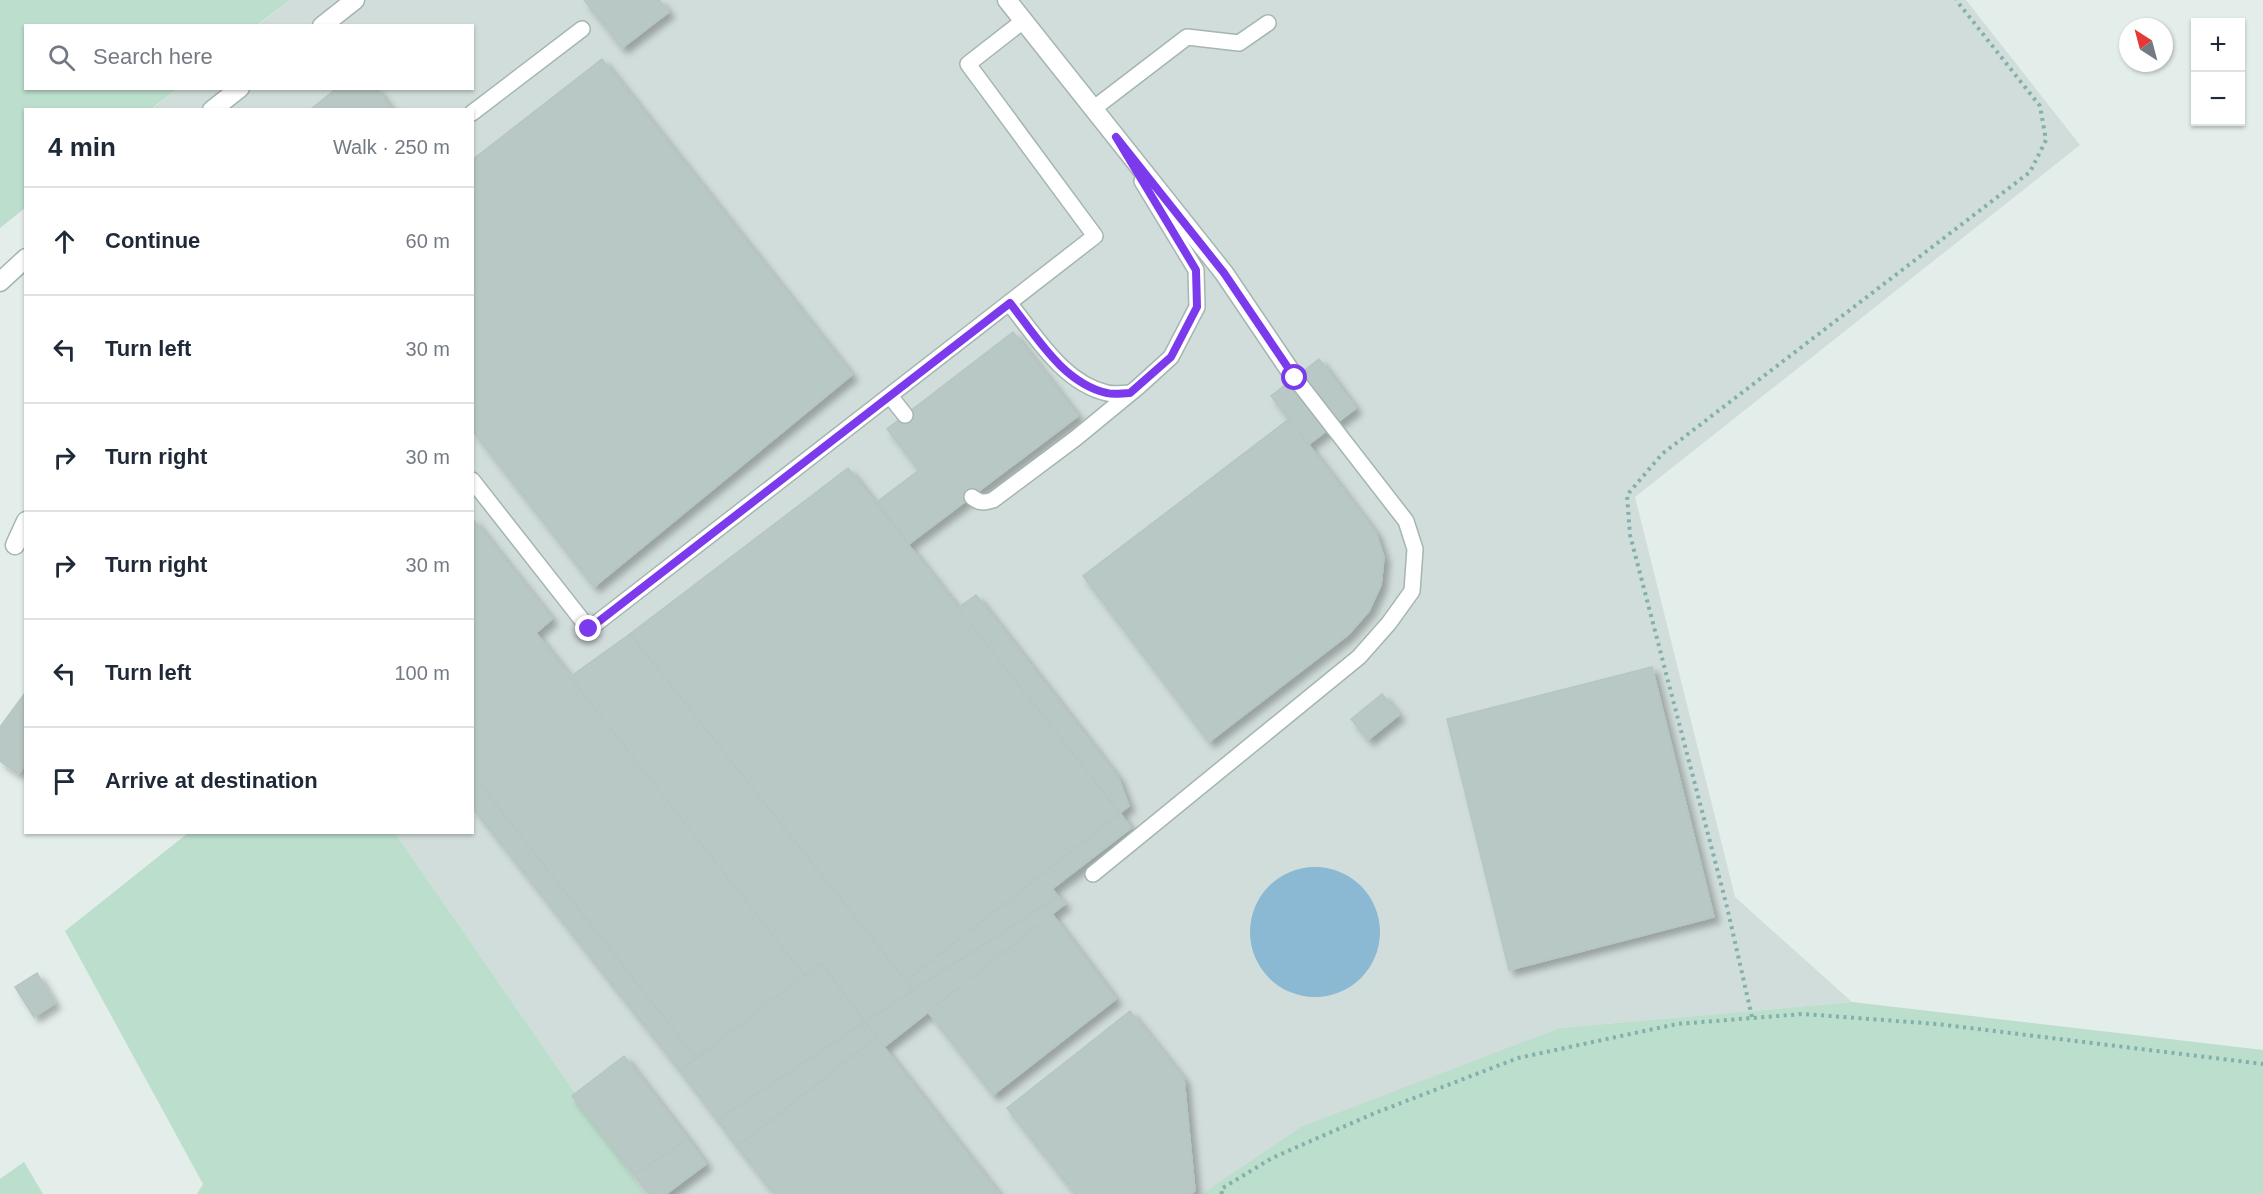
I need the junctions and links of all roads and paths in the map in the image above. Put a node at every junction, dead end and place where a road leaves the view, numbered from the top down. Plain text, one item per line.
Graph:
1 (355, 0) edge
2 (1007, 0) edge
3 (1956, 0) edge
4 (1023, 21) junction
5 (1268, 23) dead end
6 (325, 24) edge
7 (582, 29) dead end
8 (237, 90) edge
9 (215, 108) edge
10 (1093, 109) junction
11 (474, 110) edge
12 (1116, 137) junction
13 (24, 260) edge
14 (0, 282) edge
15 (1010, 303) junction
16 (1295, 378) joint
17 (1130, 393) junction
18 (890, 396) junction
19 (905, 414) dead end
20 (474, 483) edge
21 (972, 497) dead end
22 (24, 526) edge
23 (15, 546) dead end
24 (1094, 874) dead end
25 (1752, 1017) junction
26 (2263, 1064) edge
27 (1221, 1191) edge

1 - 6 street
2 - 4 street
3 - 25 path
4 - 10 street
4 - 15 lane
5 - 10 lane
7 - 11 lane
8 - 9 street
10 - 12 street
12 - 16 street
12 - 17 lane
13 - 14 street
15 - 17 lane
15 - 18 lane
16 - 24 lane
17 - 21 lane
18 - 19 lane
18 - 20 lane
22 - 23 street
25 - 26 path
25 - 27 path

